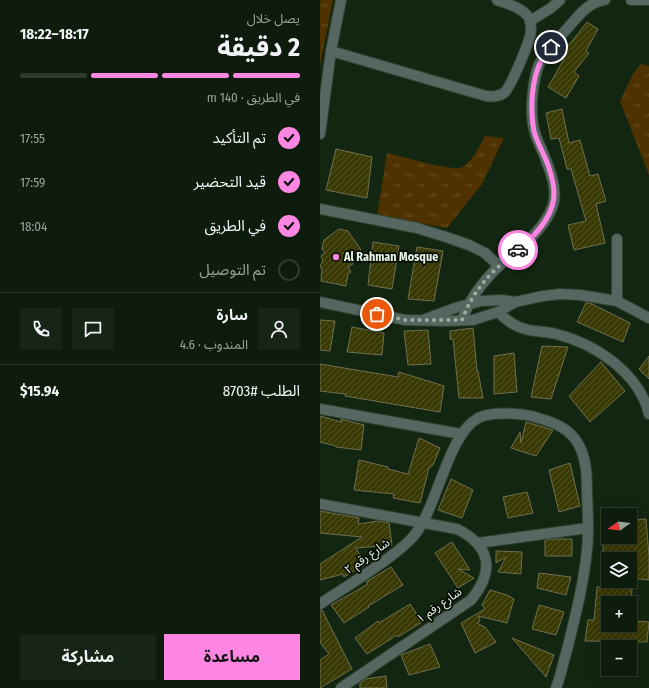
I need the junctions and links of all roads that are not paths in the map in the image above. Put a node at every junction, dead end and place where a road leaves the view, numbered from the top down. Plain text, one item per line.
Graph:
1 (341, 0) edge
2 (497, 0) edge
3 (560, 0) edge
4 (605, 0) edge
5 (631, 0) edge
6 (649, 0) edge
7 (530, 22) junction
8 (331, 51) junction
9 (320, 134) edge
10 (320, 209) edge
11 (617, 239) dead end
12 (499, 266) junction
13 (617, 301) junction
14 (320, 302) edge
15 (515, 302) junction
16 (468, 304) junction
17 (498, 312) junction
18 (649, 318) edge
19 (423, 320) junction
20 (462, 320) junction
21 (320, 409) edge
22 (649, 414) edge
23 (461, 434) junction
24 (320, 504) edge
25 (423, 523) junction
26 (588, 528) junction
27 (478, 543) junction
28 (320, 604) edge
29 (341, 688) edge
30 (556, 688) edge

1 - 8 street
2 - 7 street
3 - 7 street
4 - 12 street
5 - 6 street
7 - 8 street
8 - 9 street
10 - 12 street
11 - 13 street
12 - 16 street
13 - 15 street
13 - 18 street
14 - 19 street
15 - 16 street
15 - 17 street
16 - 19 street
16 - 20 street
17 - 20 street
17 - 22 street
19 - 20 street
21 - 23 street
23 - 25 street, شارع رقم ٢
23 - 26 street
24 - 25 street
25 - 27 street
25 - 28 street, شارع رقم ٢
26 - 27 street
26 - 30 street
27 - 29 street, شارع رقم ١

